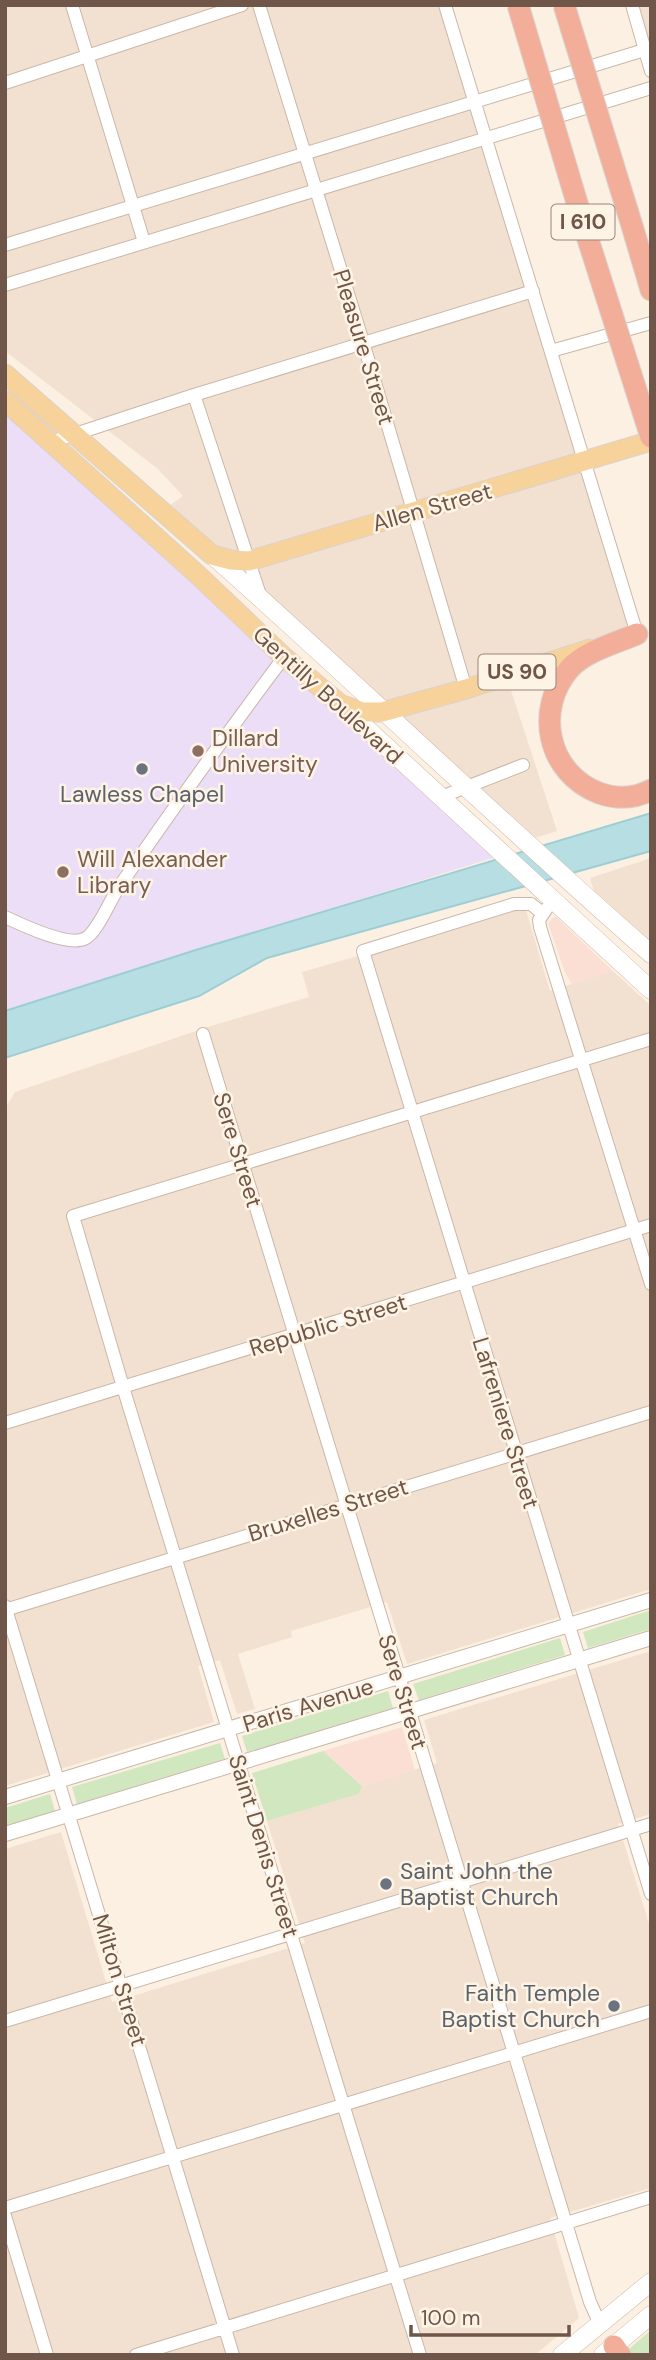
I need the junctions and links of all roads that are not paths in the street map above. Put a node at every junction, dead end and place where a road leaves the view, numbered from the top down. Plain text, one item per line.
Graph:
1 (72, 5) edge
2 (242, 5) edge
3 (259, 5) edge
4 (445, 5) edge
5 (518, 5) edge
6 (564, 5) edge
7 (632, 5) edge
8 (648, 48) edge
9 (87, 56) junction
10 (651, 71) edge
11 (5, 83) edge
12 (651, 88) edge
13 (475, 101) junction
14 (487, 139) junction
15 (305, 154) junction
16 (315, 189) junction
17 (133, 207) junction
18 (633, 229) junction
19 (144, 242) junction
20 (5, 245) edge
21 (651, 262) edge
22 (5, 285) edge
23 (651, 290) edge
24 (533, 291) junction
25 (651, 323) edge
26 (363, 341) junction
27 (551, 351) junction
28 (5, 373) edge
29 (194, 394) junction
30 (5, 401) edge
31 (75, 434) junction
32 (651, 439) edge
33 (51, 442) junction
34 (585, 462) junction
35 (414, 512) junction
36 (212, 555) junction
37 (249, 561) junction
38 (261, 599) junction
39 (644, 632) edge
40 (284, 657) junction
41 (466, 689) junction
42 (340, 704) junction
43 (382, 712) junction
44 (523, 765) dead end
45 (466, 788) junction
46 (651, 790) edge
47 (441, 797) junction
48 (552, 897) junction
49 (542, 913) junction
50 (5, 917) edge
51 (651, 954) edge
52 (651, 990) edge
53 (203, 1034) dead end
54 (651, 1040) edge
55 (583, 1060) junction
56 (412, 1112) junction
57 (242, 1164) junction
58 (651, 1225) edge
59 (635, 1230) junction
60 (463, 1283) junction
61 (651, 1284) edge
62 (294, 1335) junction
63 (123, 1387) junction
64 (651, 1412) edge
65 (5, 1423) edge
66 (516, 1454) junction
67 (346, 1504) junction
68 (175, 1558) junction
69 (651, 1600) edge
70 (6, 1608) edge
71 (569, 1625) junction
72 (651, 1638) edge
73 (579, 1660) junction
74 (399, 1677) junction
75 (409, 1711) junction
76 (229, 1729) junction
77 (239, 1763) junction
78 (58, 1781) junction
79 (5, 1797) edge
80 (69, 1814) junction
81 (651, 1824) edge
82 (631, 1830) junction
83 (5, 1834) edge
84 (461, 1881) junction
85 (651, 1894) edge
86 (291, 1934) junction
87 (121, 1985) junction
88 (651, 2011) edge
89 (5, 2021) edge
90 (513, 2052) junction
91 (343, 2104) junction
92 (173, 2156) junction
93 (651, 2197) edge
94 (5, 2208) edge
95 (5, 2216) edge
96 (565, 2222) junction
97 (396, 2275) junction
98 (651, 2282) edge
99 (651, 2315) edge
100 (600, 2324) junction
101 (225, 2328) junction
102 (612, 2352) edge
103 (47, 2355) edge
104 (136, 2355) edge
105 (233, 2355) edge
106 (420, 2355) edge
107 (562, 2355) edge

1 - 9 street
2 - 9 street
3 - 15 street, Pleasure Street
4 - 13 street
5 - 32 highway, I 610, bridge
6 - 18 highway, I 610, bridge
7 - 8 street
8 - 10 street
8 - 13 street
9 - 11 street
9 - 17 street
12 - 14 street
13 - 14 street
13 - 15 street
14 - 16 street
14 - 24 street
15 - 16 street, Pleasure Street
15 - 17 street
16 - 19 street
16 - 26 street, Pleasure Street
17 - 19 street
17 - 20 street
18 - 21 highway
18 - 23 highway, I 610
19 - 22 street
24 - 26 street
24 - 27 street
25 - 27 street
26 - 29 street
26 - 35 street, Pleasure Street
27 - 34 street
28 - 31 main road, Gentilly Boulevard
29 - 31 street
29 - 37 street
30 - 33 main road, Gentilly Boulevard / US 90
31 - 33 street
31 - 36 main road, Gentilly Boulevard
32 - 34 main road, Allen Street
33 - 40 main road, Gentilly Boulevard / US 90
34 - 35 main road, Allen Street
34 - 39 street
35 - 37 main road, Allen Street
35 - 41 street, Pleasure Street
36 - 37 main road, Allen Street
36 - 38 main road, Gentilly Boulevard
37 - 38 street
38 - 43 main road, Gentilly Boulevard
39 - 41 main road, US 90
39 - 46 highway
40 - 42 main road, Gentilly Boulevard / US 90
40 - 50 street
41 - 43 main road, US 90
42 - 43 main road, US 90
42 - 47 main road, Gentilly Boulevard
43 - 45 main road, Gentilly Boulevard
44 - 45 street
45 - 47 street
45 - 51 main road, Gentilly Boulevard
47 - 48 main road, Gentilly Boulevard
48 - 49 street
48 - 52 main road, Gentilly Boulevard
49 - 55 street
49 - 56 street, Lafreniere Street
53 - 57 street, Sere Street
54 - 55 street
55 - 56 street
55 - 59 street
56 - 57 street
56 - 60 street, Lafreniere Street
57 - 62 street, Sere Street
57 - 63 street, Saint Denis Street
58 - 59 street, Republic Street
59 - 60 street, Republic Street
59 - 61 street
60 - 62 street, Republic Street
60 - 66 street, Lafreniere Street
62 - 63 street, Republic Street
62 - 67 street, Sere Street
63 - 65 street, Republic Street
63 - 68 street, Saint Denis Street
64 - 66 street, Bruxelles Street
66 - 67 street, Bruxelles Street
66 - 71 street, Lafreniere Street
67 - 68 street, Bruxelles Street
67 - 74 street, Sere Street
68 - 70 street, Bruxelles Street
68 - 76 street, Saint Denis Street
69 - 71 street, Paris Avenue
70 - 78 street, Milton Street
71 - 73 street, Lafreniere Street
71 - 74 street, Paris Avenue
72 - 73 street, Paris Avenue
73 - 75 street, Paris Avenue
73 - 82 street, Lafreniere Street
74 - 75 street, Sere Street
74 - 76 street, Paris Avenue
75 - 77 street, Paris Avenue
75 - 84 street, Sere Street
76 - 77 street, Saint Denis Street
76 - 78 street, Paris Avenue
77 - 80 street, Paris Avenue
77 - 86 street, Saint Denis Street
78 - 79 street, Paris Avenue
78 - 80 street, Milton Street
80 - 83 street, Paris Avenue
80 - 87 street, Milton Street
81 - 82 street
82 - 84 street
82 - 85 street, Lafreniere Street
84 - 86 street
84 - 90 street, Sere Street
86 - 87 street
86 - 91 street, Saint Denis Street
87 - 89 street
87 - 92 street, Milton Street
88 - 90 street
90 - 91 street
90 - 96 street, Sere Street
91 - 92 street
91 - 97 street, Saint Denis Street
92 - 94 street
92 - 101 street, Milton Street
93 - 96 street
95 - 103 street
96 - 97 street
96 - 100 street, Sere Street
97 - 101 street
97 - 106 street, Saint Denis Street
98 - 100 main road
99 - 102 main road
100 - 102 street, Sere Street
100 - 107 main road
101 - 104 street
101 - 105 street, Milton Street

